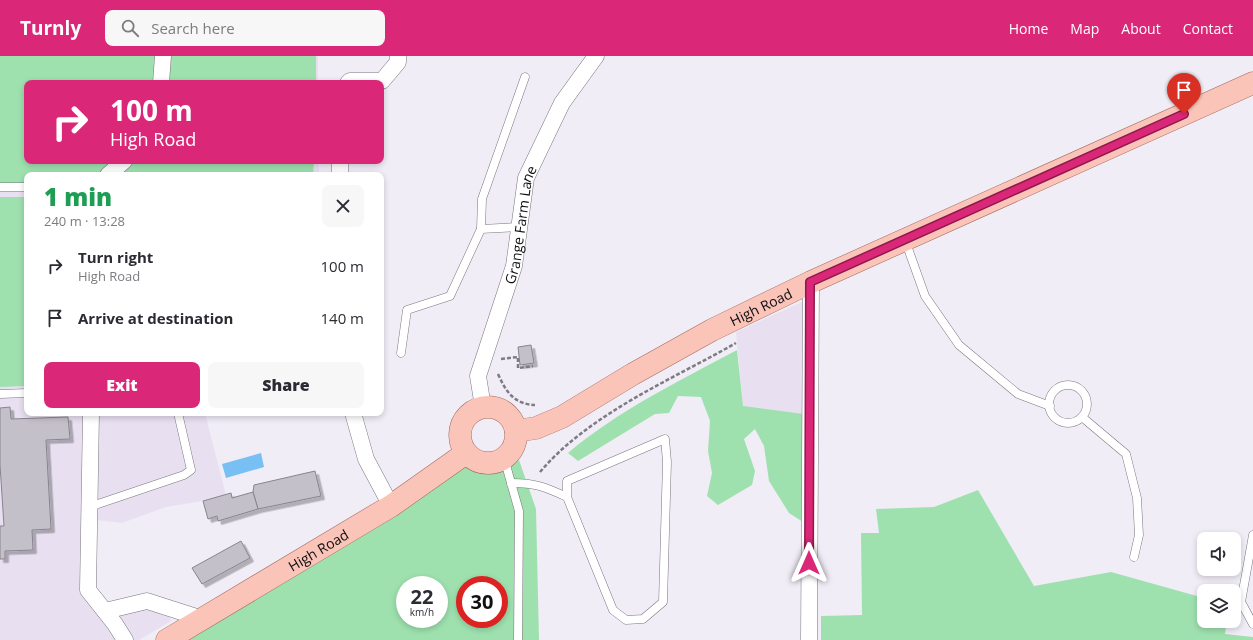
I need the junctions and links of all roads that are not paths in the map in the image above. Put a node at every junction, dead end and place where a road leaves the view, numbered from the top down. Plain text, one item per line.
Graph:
1 (163, 56) edge
2 (398, 56) edge
3 (596, 56) edge
4 (525, 77) dead end
5 (161, 80) edge
6 (383, 80) edge
7 (1253, 83) edge
8 (121, 164) edge
9 (111, 172) edge
10 (0, 187) edge
11 (24, 187) edge
12 (519, 227) junction
13 (481, 229) junction
14 (905, 239) junction
15 (810, 282) junction
16 (401, 353) dead end
17 (24, 393) edge
18 (0, 394) edge
19 (1050, 406) junction
20 (483, 407) junction
21 (91, 416) edge
22 (179, 416) edge
23 (354, 416) edge
24 (1082, 418) junction
25 (516, 431) junction
26 (466, 453) junction
27 (504, 458) junction
28 (511, 483) junction
29 (567, 497) junction
30 (390, 506) junction
31 (89, 507) junction
32 (1253, 535) edge
33 (1134, 557) dead end
34 (105, 612) junction
35 (203, 619) junction
36 (1253, 624) edge
37 (125, 640) edge
38 (167, 640) edge
39 (518, 640) edge
40 (809, 640) edge

1 - 5 street
2 - 6 street
3 - 12 street, Grange Farm Lane
4 - 13 lane
7 - 14 main road, High Road
8 - 9 street
10 - 11 lane
12 - 13 lane
12 - 20 street, Grange Farm Lane
13 - 16 lane
14 - 15 main road, High Road
14 - 19 lane
15 - 25 main road, High Road
15 - 40 street
17 - 18 lane
19 - 24 lane
19 - 24 lane
20 - 25 main road
20 - 26 main road
21 - 31 street
22 - 31 lane
23 - 30 street
24 - 33 lane
25 - 27 main road
26 - 27 main road
26 - 30 main road, High Road
27 - 28 lane
28 - 29 lane
28 - 39 lane
29 - 29 lane
30 - 35 main road, High Road
31 - 34 street
32 - 36 lane
34 - 35 street
34 - 37 street
35 - 38 main road, High Road

